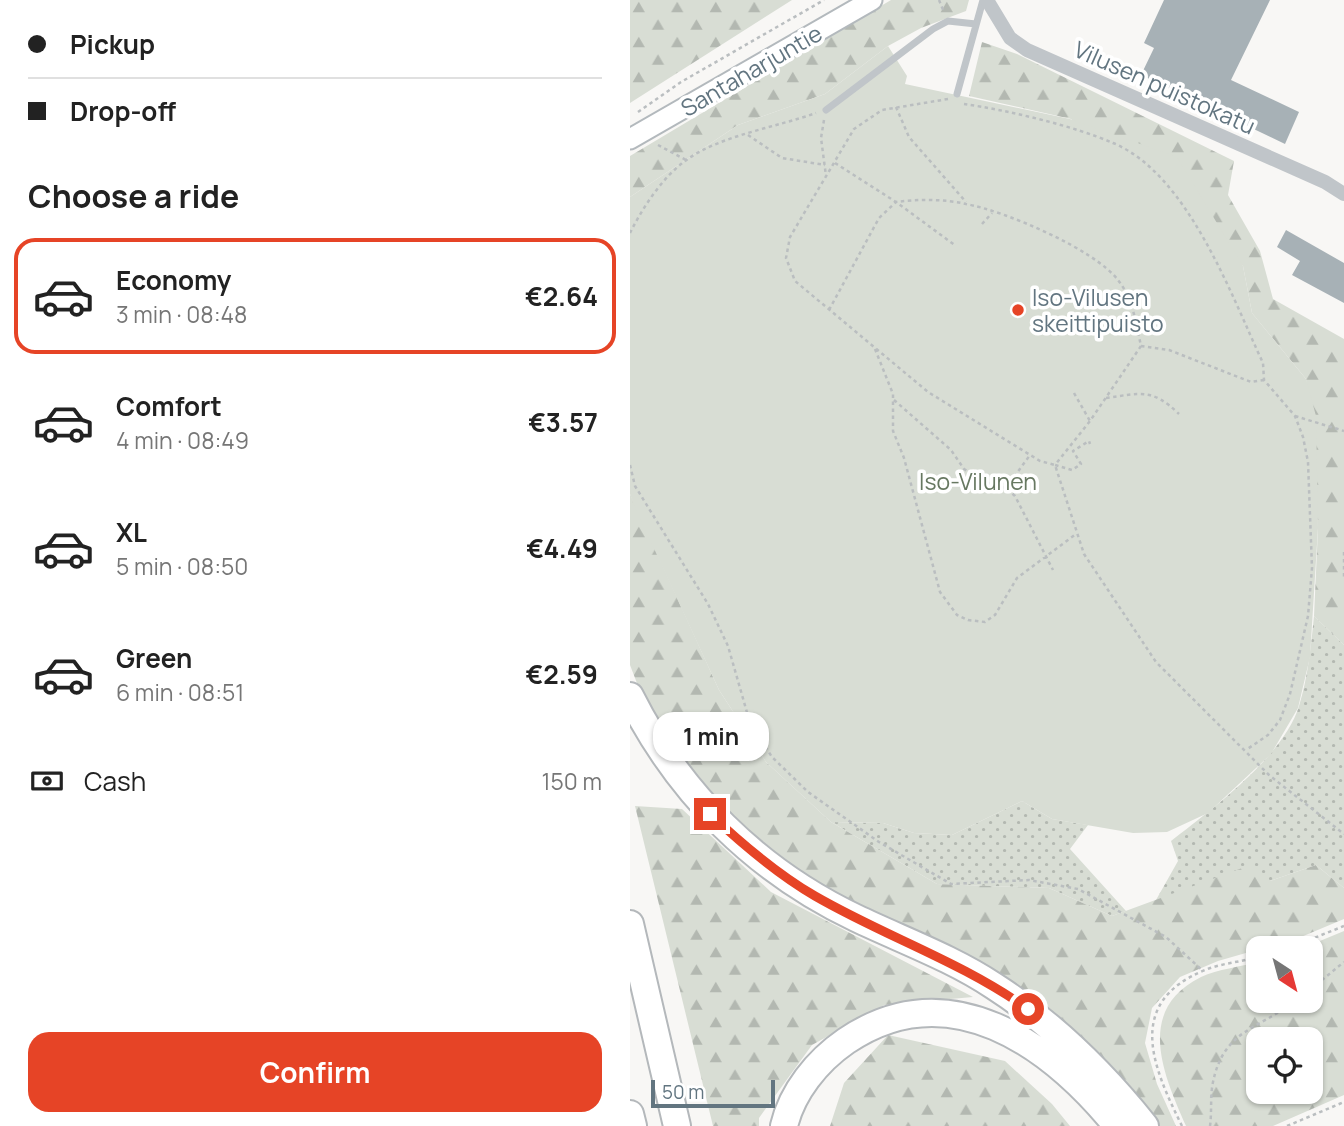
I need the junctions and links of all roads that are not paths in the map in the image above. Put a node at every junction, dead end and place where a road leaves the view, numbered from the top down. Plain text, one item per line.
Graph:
1 (872, 0) edge
2 (985, 0) edge
3 (976, 24) junction
4 (957, 94) road end
5 (826, 110) road end
6 (633, 138) edge
7 (1344, 194) edge
8 (630, 696) edge
9 (630, 924) edge
10 (630, 1114) edge
11 (633, 1126) edge
12 (677, 1126) edge
13 (783, 1126) edge
14 (1117, 1126) edge
15 (1145, 1126) edge

1 - 6 main road, Santaharjuntie
2 - 3 lane
2 - 7 street, Vilusen puistokatu
3 - 4 lane
3 - 5 lane
8 - 15 highway
9 - 12 highway
10 - 11 highway
13 - 14 highway

